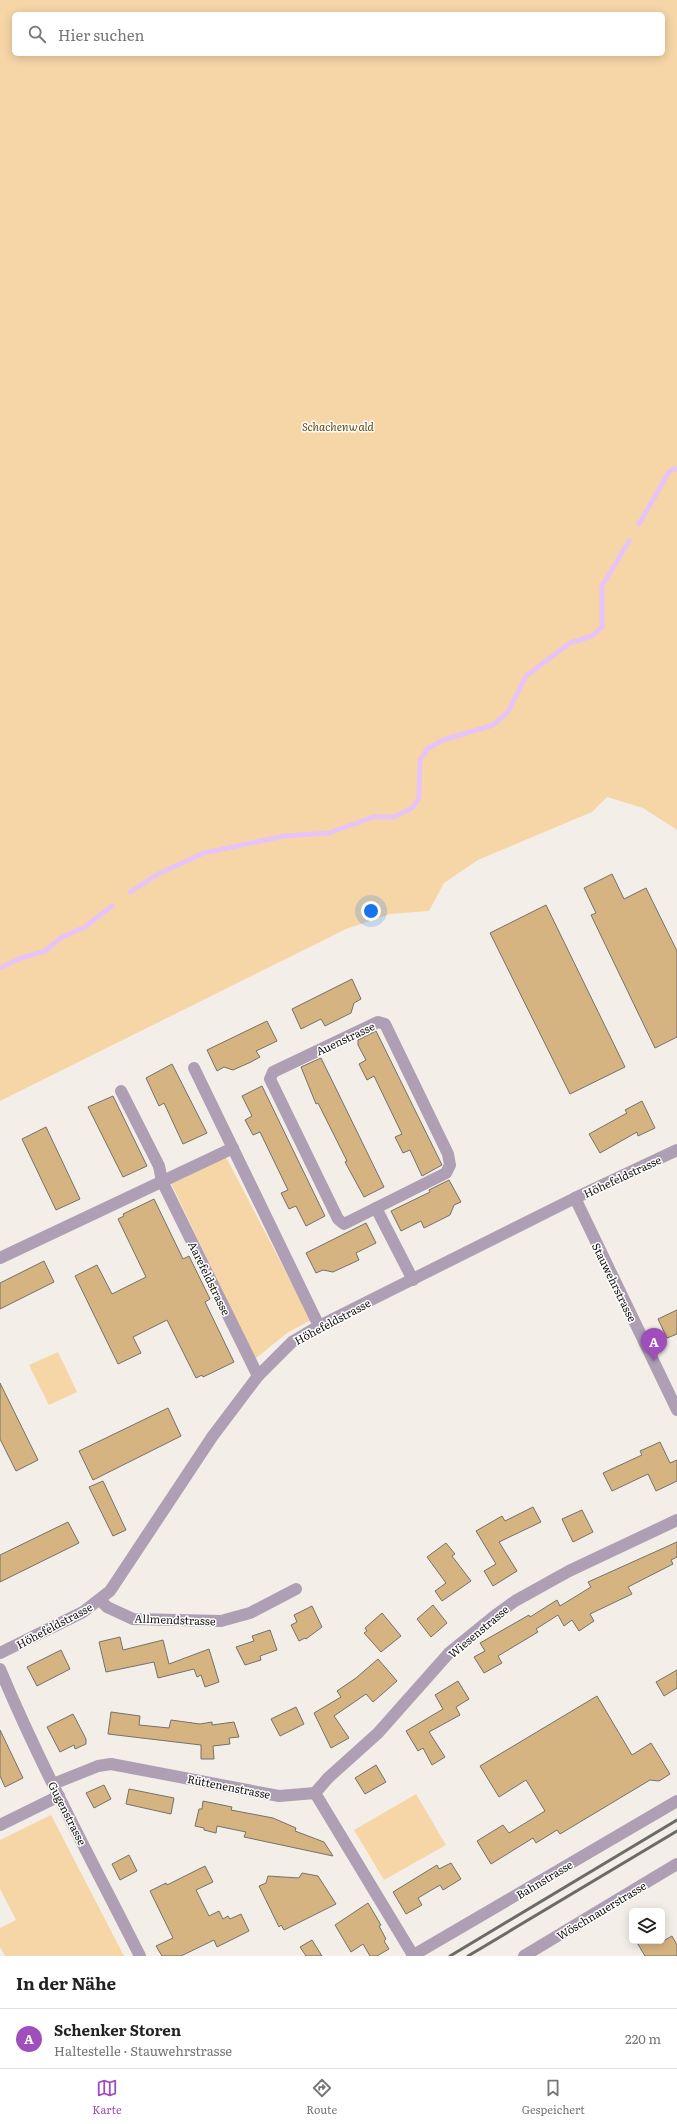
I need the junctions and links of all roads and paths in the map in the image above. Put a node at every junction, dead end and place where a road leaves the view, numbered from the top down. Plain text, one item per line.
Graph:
1 (194, 1068) dead end
2 (121, 1091) dead end
3 (233, 1148) junction
4 (677, 1150) edge
5 (162, 1181) junction
6 (575, 1198) junction
7 (376, 1208) junction
8 (0, 1258) edge
9 (412, 1280) junction
10 (319, 1326) junction
11 (258, 1376) junction
12 (677, 1410) edge
13 (677, 1520) edge
14 (296, 1589) dead end
15 (100, 1600) junction
16 (0, 1653) edge
17 (0, 1669) edge
18 (53, 1784) junction
19 (315, 1792) junction
20 (59, 1796) junction
21 (677, 1801) edge
22 (0, 1825) edge
23 (677, 1864) edge
24 (140, 1956) edge
25 (412, 1956) edge
26 (524, 1956) edge

1 - 3 street
2 - 5 street, Aarefeldstrasse
3 - 5 street
3 - 10 street
4 - 6 street, Höhefeldstrasse
5 - 8 street
5 - 11 street, Aarefeldstrasse
6 - 9 street, Höhefeldstrasse
6 - 12 street, Stauwehrstrasse
7 - 7 street, Auenstrasse
7 - 9 street
9 - 10 street, Höhefeldstrasse
10 - 11 street, Höhefeldstrasse
11 - 15 street, Höhefeldstrasse
13 - 19 street, Wiesenstrasse
14 - 15 street, Allmendstrasse
15 - 16 street, Höhefeldstrasse
17 - 18 street, Gugenstrasse
18 - 19 street, Rüttenenstrasse
18 - 20 street, Gugenstrasse
19 - 25 street
20 - 22 street
20 - 24 street, Gugenstrasse
21 - 25 street, Bahnstrasse
23 - 26 street, Wöschnauerstrasse

